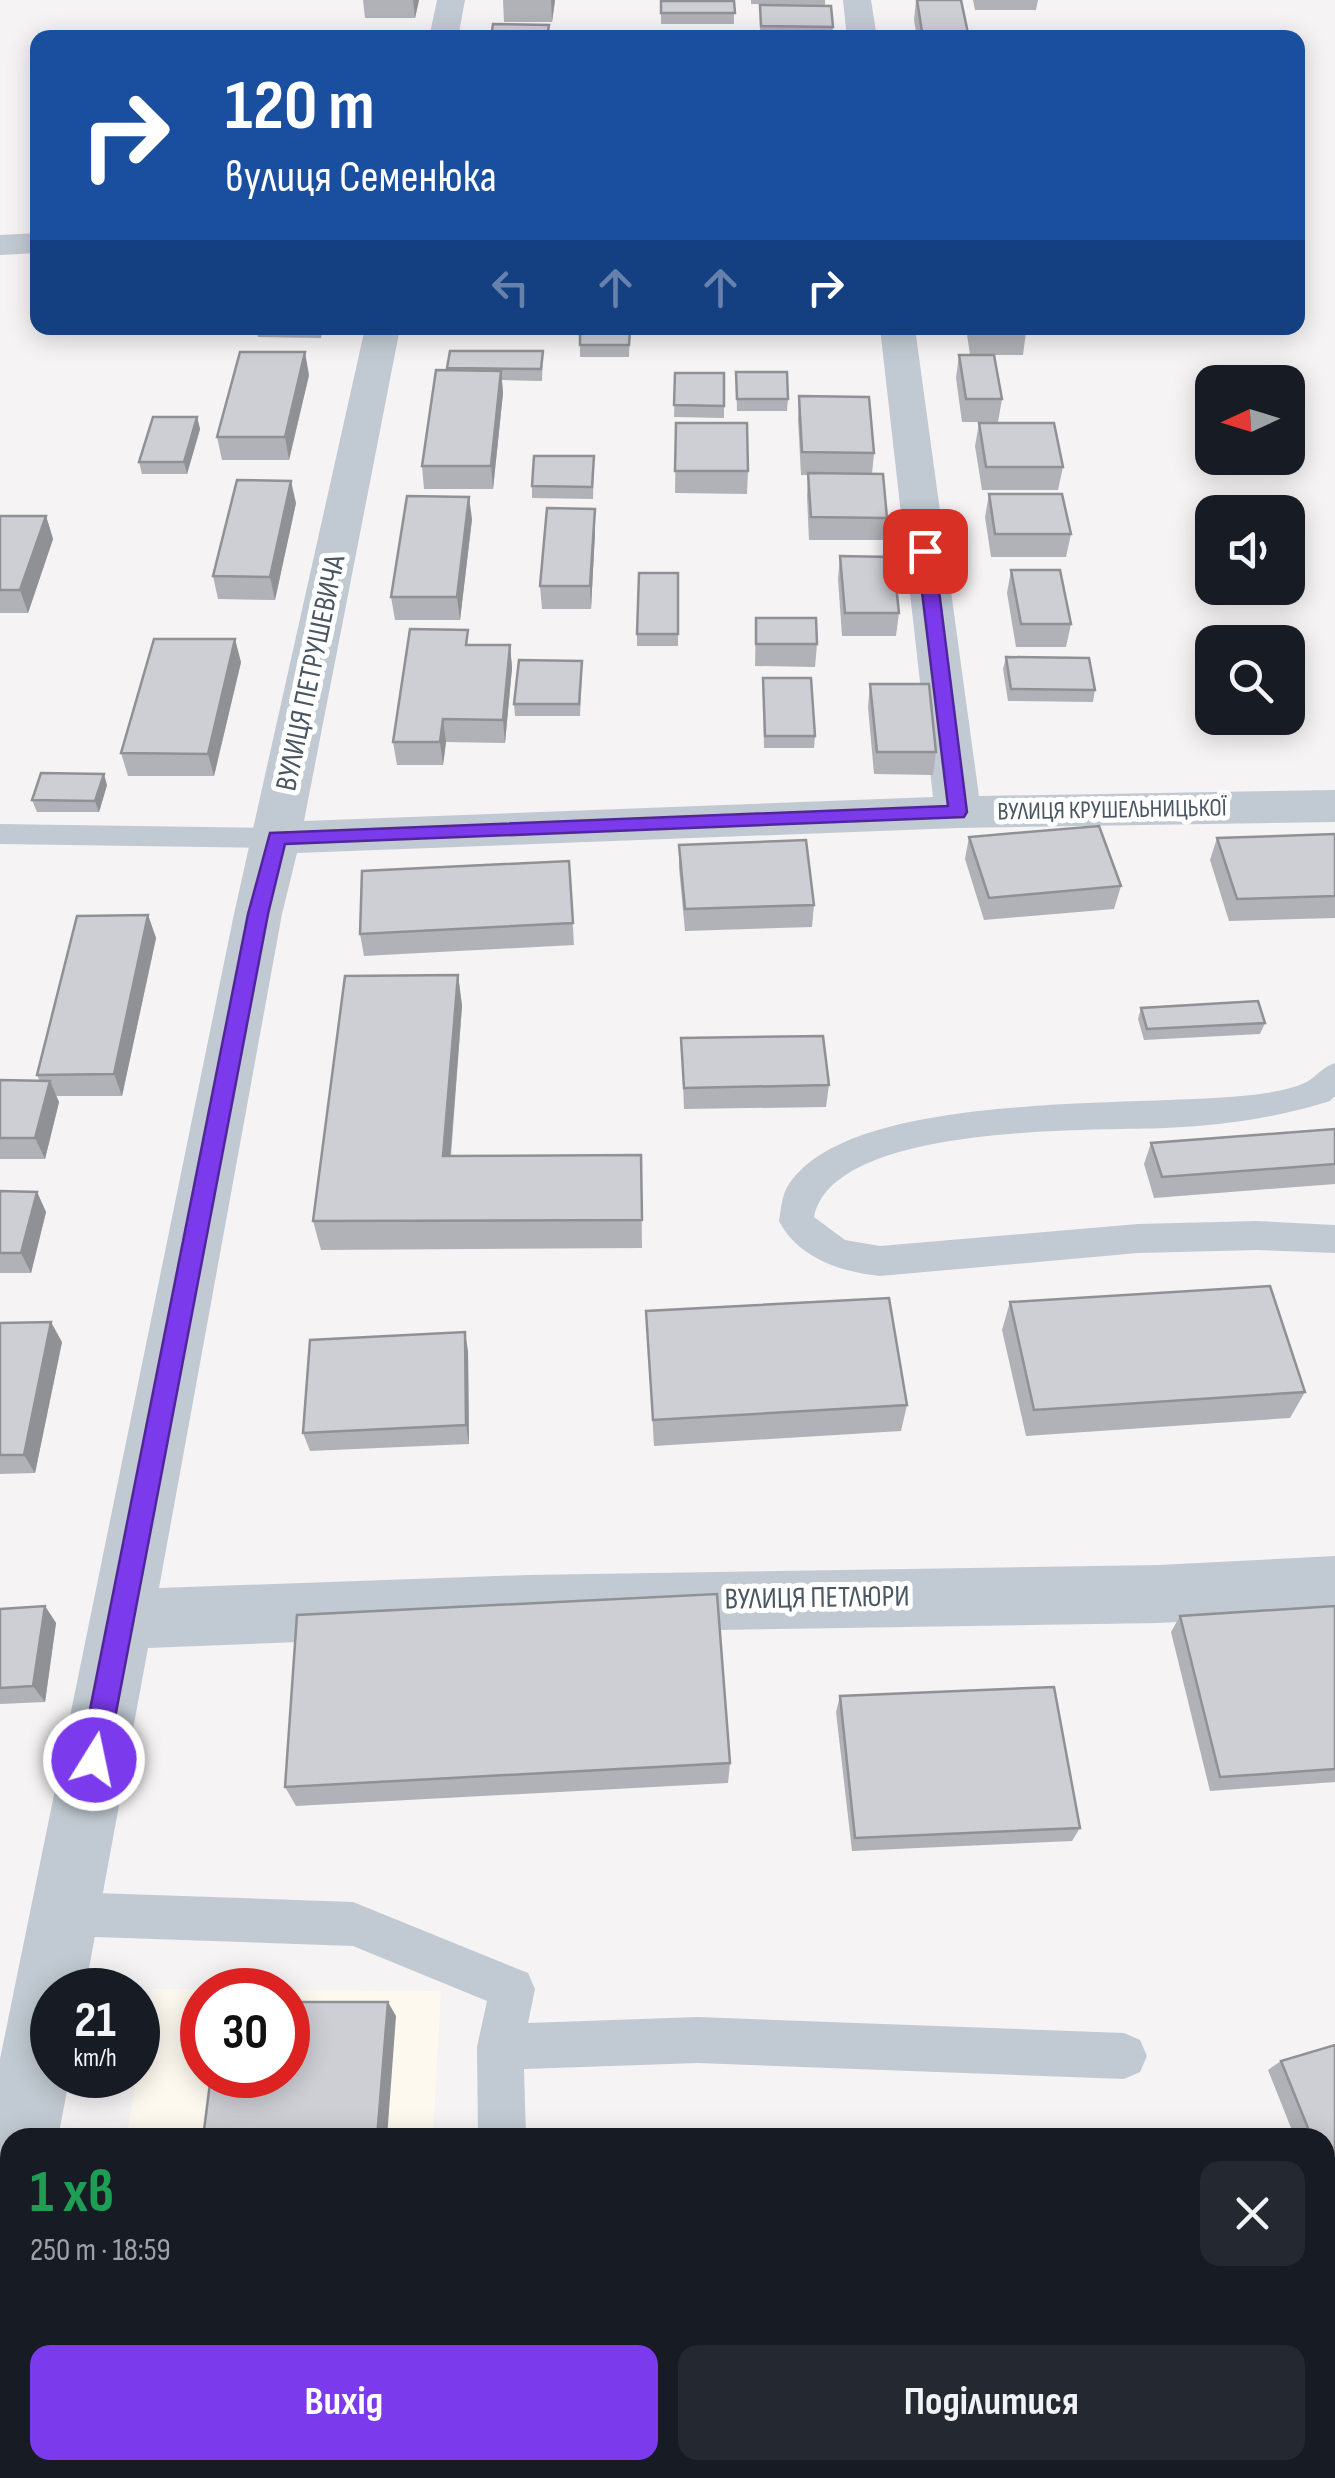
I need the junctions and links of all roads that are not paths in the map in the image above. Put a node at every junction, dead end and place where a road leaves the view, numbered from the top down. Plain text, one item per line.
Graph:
1 (452, 0) edge
2 (857, 0) edge
3 (445, 30) edge
4 (861, 30) edge
5 (30, 243) edge
6 (0, 245) edge
7 (381, 335) edge
8 (899, 335) edge
9 (1335, 806) edge
10 (958, 812) junction
11 (0, 834) edge
12 (277, 838) junction
13 (1335, 1076) edge
14 (1335, 1239) edge
15 (1335, 1586) edge
16 (119, 1618) junction
17 (66, 1914) junction
18 (500, 2046) junction
19 (1124, 2056) dead end
20 (23, 2128) edge
21 (502, 2128) edge

1 - 3 street
2 - 4 street
5 - 6 street
7 - 12 street, ВУЛИЦЯ ПЕТРУШЕВИЧА
8 - 10 street, ВУЛИЦЯ КРУШЕЛЬНИЦЬКОЇ
9 - 10 street, ВУЛИЦЯ КРУШЕЛЬНИЦЬКОЇ
10 - 12 street
11 - 12 lane
12 - 16 street, ВУЛИЦЯ ПЕТРУШЕВИЧА
13 - 14 lane
15 - 16 street, ВУЛИЦЯ ПЕТЛЮРИ
16 - 17 street, ВУЛИЦЯ ПЕТРУШЕВИЧА
17 - 18 lane
17 - 20 street, ВУЛИЦЯ ПЕТРУШЕВИЧА
18 - 19 lane
18 - 21 lane

